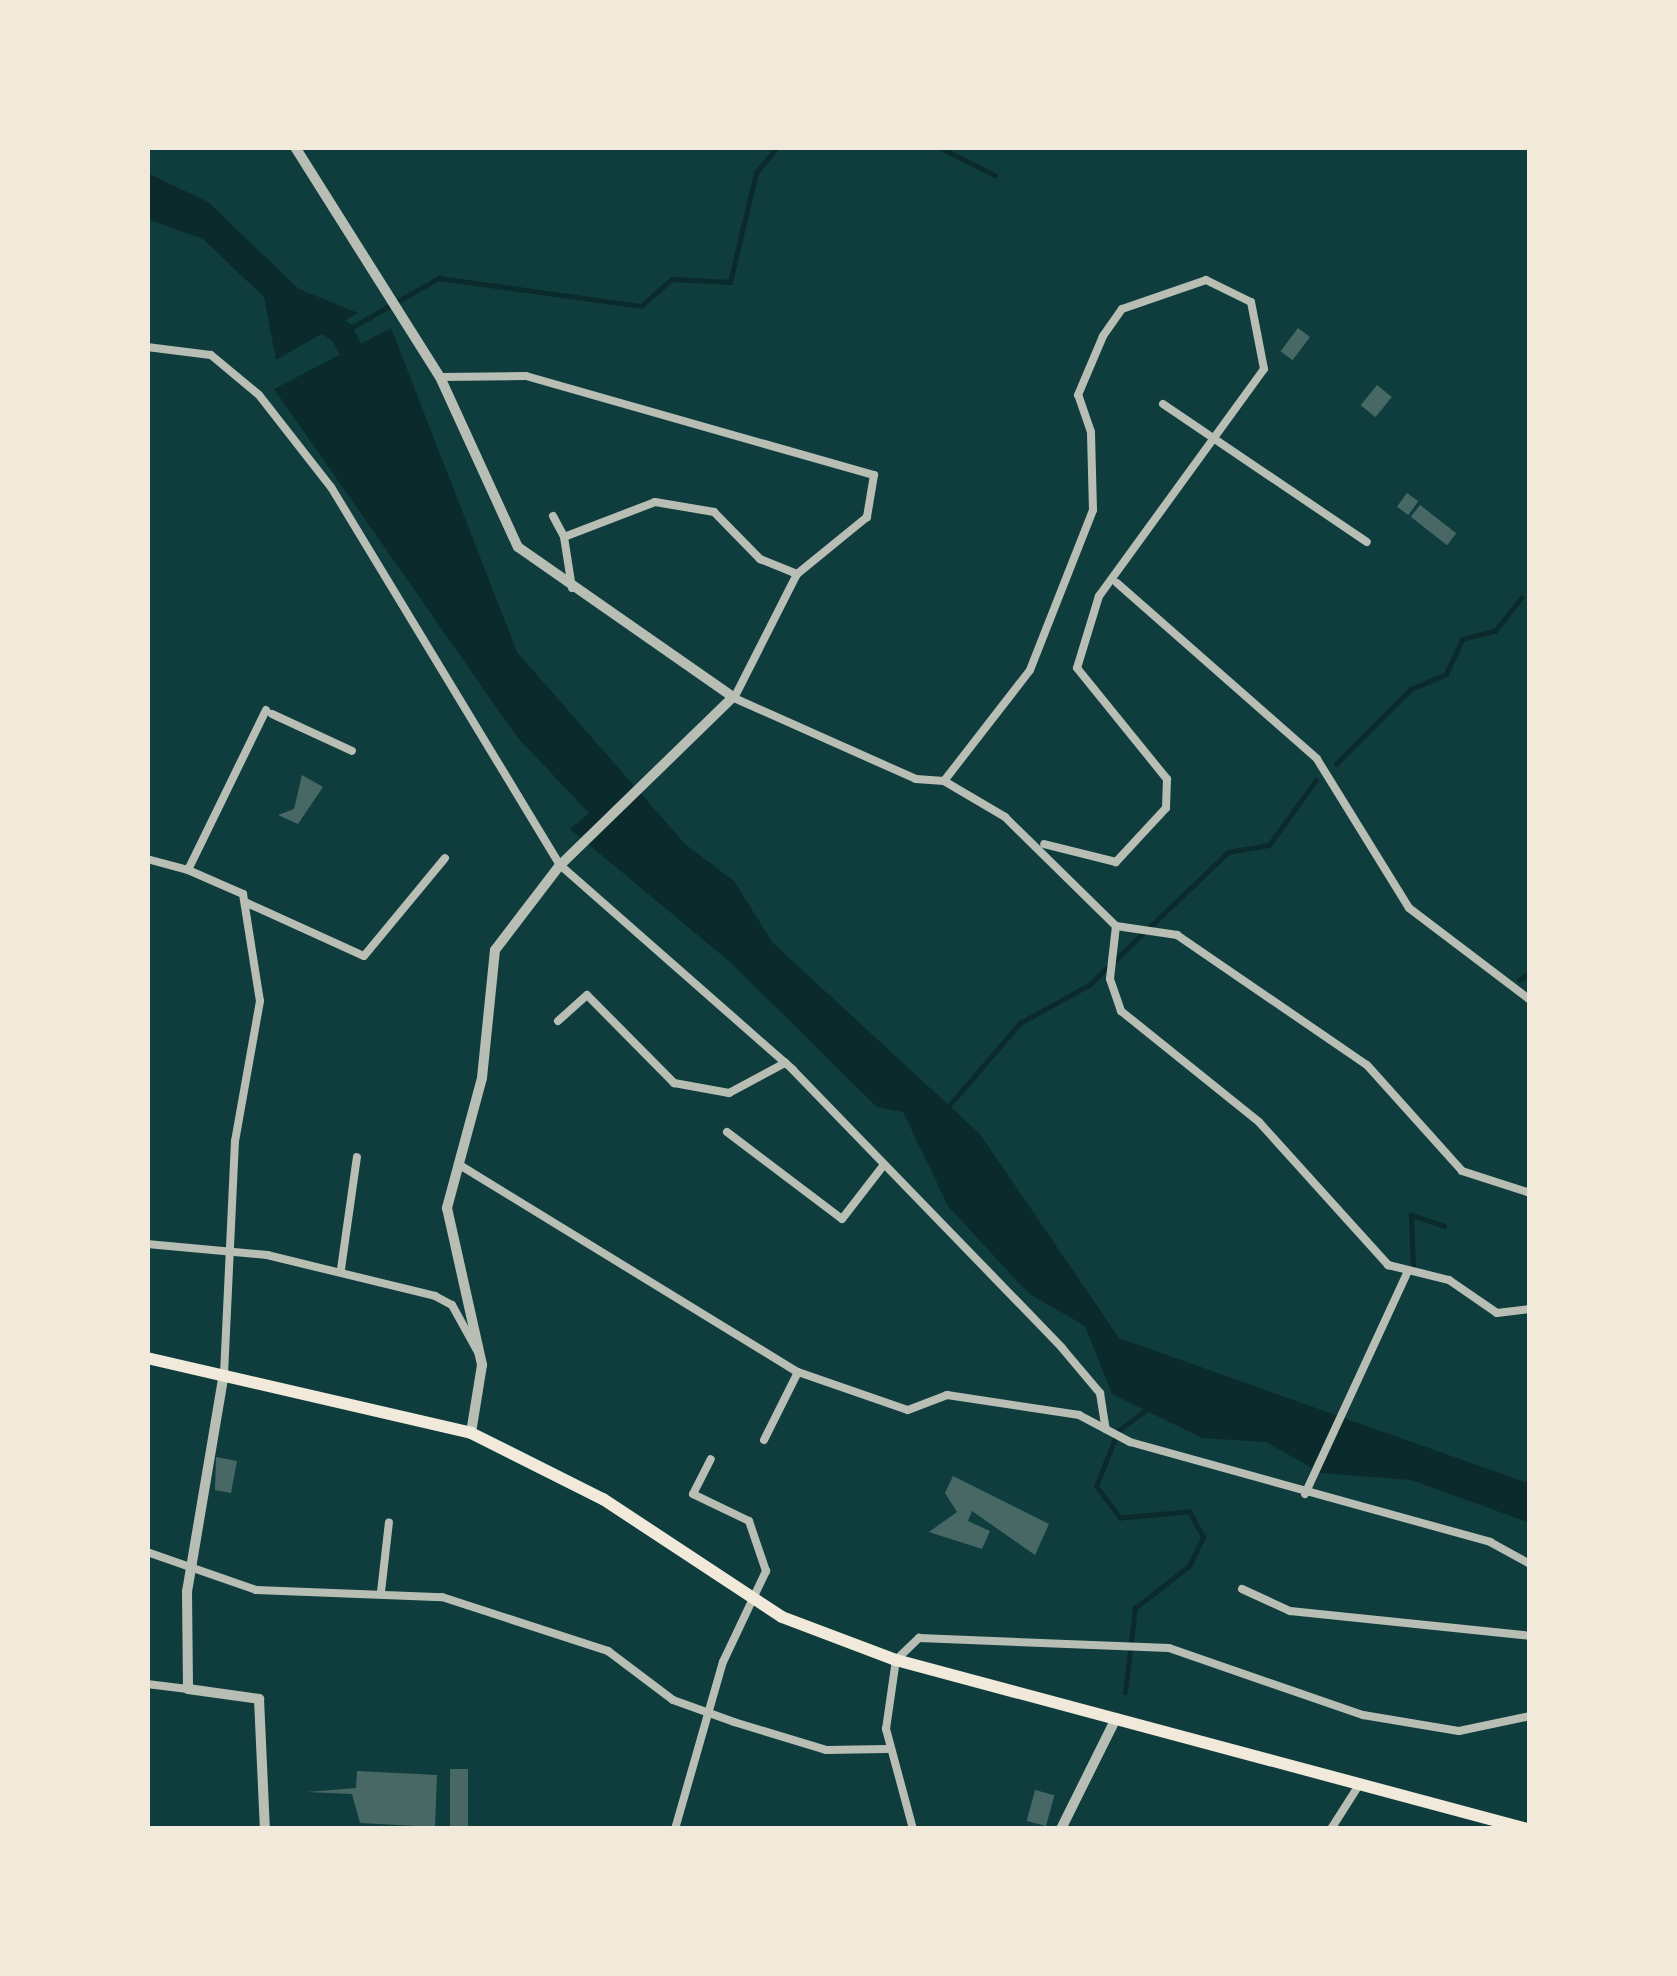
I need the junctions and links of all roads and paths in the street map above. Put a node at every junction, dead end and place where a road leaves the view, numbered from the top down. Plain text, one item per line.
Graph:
1 (295, 147) edge
2 (147, 347) edge
3 (440, 377) junction
4 (1163, 404) dead end
5 (1215, 442) junction
6 (553, 515) dead end
7 (564, 537) junction
8 (1367, 542) dead end
9 (797, 574) junction
10 (1117, 583) junction
11 (572, 591) junction
12 (352, 751) dead end
13 (944, 781) junction
14 (1041, 844) junction
15 (445, 858) dead end
16 (147, 859) edge
17 (562, 862) junction
18 (188, 870) junction
19 (246, 902) junction
20 (1116, 926) junction
21 (1530, 1000) edge
22 (558, 1022) dead end
23 (785, 1063) junction
24 (727, 1132) dead end
25 (357, 1157) dead end
26 (457, 1163) junction
27 (883, 1166) junction
28 (1530, 1193) edge
29 (147, 1244) edge
30 (235, 1252) junction
31 (340, 1270) junction
32 (1408, 1271) junction
33 (1530, 1309) edge
34 (479, 1354) junction
35 (147, 1358) edge
36 (798, 1372) junction
37 (224, 1373) junction
38 (1107, 1430) junction
39 (471, 1432) junction
40 (764, 1440) dead end
41 (711, 1459) dead end
42 (1306, 1490) junction
43 (389, 1522) dead end
44 (147, 1552) edge
45 (1530, 1564) edge
46 (190, 1573) junction
47 (1242, 1589) dead end
48 (381, 1592) junction
49 (753, 1600) junction
50 (1530, 1636) edge
51 (896, 1660) junction
52 (147, 1684) edge
53 (188, 1689) junction
54 (707, 1711) junction
55 (1530, 1716) edge
56 (1116, 1718) junction
57 (887, 1749) junction
58 (1359, 1784) junction
59 (265, 1829) edge
60 (676, 1829) edge
61 (914, 1829) edge
62 (1061, 1829) edge
63 (1330, 1829) edge
64 (1527, 1829) edge

1 - 3 street
2 - 17 street
3 - 9 street
3 - 11 street
4 - 5 street
5 - 8 street
5 - 10 street
5 - 13 street
6 - 7 street
7 - 9 street
7 - 11 street
9 - 13 street
10 - 14 street
10 - 21 street
11 - 17 street
12 - 18 street
13 - 14 street
14 - 20 street
15 - 19 street
16 - 18 street
17 - 23 street
17 - 26 street
18 - 19 street
19 - 30 street
20 - 28 street
20 - 32 street
22 - 23 street
23 - 27 street
24 - 27 street
25 - 31 street
26 - 34 street
26 - 36 street
27 - 38 street
29 - 30 street
30 - 31 street
30 - 37 street
31 - 34 street
32 - 33 street
32 - 42 street
34 - 39 street
35 - 37 main road
36 - 38 street
36 - 40 street
37 - 39 main road
37 - 46 street
38 - 42 street
39 - 49 main road
41 - 49 street
42 - 45 street
43 - 48 street
44 - 46 street
46 - 48 street
46 - 53 street
47 - 50 street
48 - 54 street
49 - 51 main road
49 - 54 street
51 - 55 street
51 - 56 main road
51 - 57 street
52 - 53 street
53 - 59 street
54 - 57 street
54 - 60 street
56 - 58 main road
56 - 62 street
57 - 61 street
58 - 63 street
58 - 64 main road

